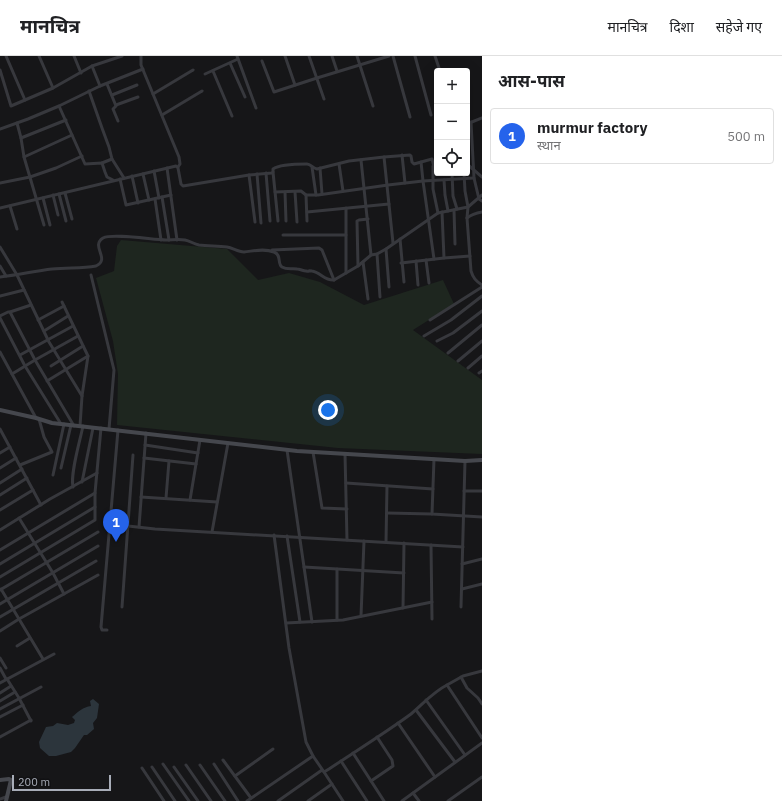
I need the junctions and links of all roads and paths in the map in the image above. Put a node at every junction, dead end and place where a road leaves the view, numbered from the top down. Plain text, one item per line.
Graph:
1 (6, 56) edge
2 (39, 56) edge
3 (74, 56) edge
4 (122, 56) edge
5 (141, 56) edge
6 (285, 56) edge
7 (309, 56) edge
8 (332, 56) edge
9 (357, 56) edge
10 (389, 56) edge
11 (393, 56) edge
12 (416, 56) edge
13 (435, 56) edge
14 (238, 58) edge
15 (262, 61) dead end
16 (230, 63) junction
17 (360, 64) junction
18 (92, 66) junction
19 (439, 68) edge
20 (143, 69) junction
21 (0, 70) edge
22 (193, 70) dead end
23 (213, 71) junction
24 (337, 71) junction
25 (81, 73) junction
26 (205, 74) dead end
27 (317, 78) junction
28 (107, 84) junction
29 (137, 85) dead end
30 (295, 85) junction
31 (100, 86) junction
32 (53, 88) junction
33 (89, 91) junction
34 (202, 91) dead end
35 (153, 94) junction
36 (112, 95) junction
37 (138, 97) dead end
38 (245, 97) dead end
39 (324, 99) dead end
40 (25, 100) junction
41 (116, 105) junction
42 (59, 106) junction
43 (373, 106) dead end
44 (256, 108) dead end
45 (162, 115) junction
46 (431, 115) dead end
47 (232, 116) dead end
48 (410, 117) dead end
49 (482, 118) edge
50 (66, 120) junction
51 (118, 121) dead end
52 (17, 123) junction
53 (470, 123) edge
54 (482, 123) edge
55 (0, 129) edge
56 (470, 132) edge
57 (72, 135) junction
58 (21, 138) junction
59 (402, 155) junction
60 (82, 156) junction
61 (384, 156) junction
62 (24, 158) junction
63 (112, 159) junction
64 (362, 160) junction
65 (421, 162) junction
66 (102, 163) junction
67 (339, 164) junction
68 (434, 164) edge
69 (178, 167) junction
70 (312, 167) junction
71 (470, 167) edge
72 (167, 168) junction
73 (320, 168) junction
74 (474, 170) junction
75 (154, 171) junction
76 (273, 172) junction
77 (266, 173) junction
78 (143, 174) junction
79 (257, 174) junction
80 (434, 174) edge
81 (250, 175) junction
82 (132, 176) junction
83 (452, 176) edge
84 (464, 176) edge
85 (30, 177) junction
86 (482, 177) edge
87 (474, 178) junction
88 (122, 179) junction
89 (453, 179) junction
90 (465, 179) junction
91 (433, 180) junction
92 (444, 180) junction
93 (422, 181) junction
94 (0, 182) edge
95 (405, 184) junction
96 (388, 185) junction
97 (365, 188) junction
98 (275, 192) junction
99 (285, 192) junction
100 (295, 192) junction
101 (343, 192) junction
102 (65, 193) junction
103 (59, 194) junction
104 (322, 194) junction
105 (53, 195) junction
106 (171, 195) junction
107 (306, 195) junction
108 (316, 195) junction
109 (482, 195) edge
110 (43, 198) junction
111 (159, 198) junction
112 (37, 199) junction
113 (479, 199) junction
114 (149, 200) junction
115 (482, 201) edge
116 (138, 203) junction
117 (389, 204) junction
118 (10, 206) junction
119 (367, 206) junction
120 (468, 207) junction
121 (0, 208) edge
122 (346, 208) junction
123 (456, 209) junction
124 (448, 211) junction
125 (307, 212) junction
126 (442, 212) junction
127 (482, 212) edge
128 (438, 213) junction
129 (58, 215) dead end
130 (467, 218) junction
131 (72, 219) dead end
132 (428, 219) junction
133 (368, 220) junction
134 (66, 221) dead end
135 (270, 221) dead end
136 (278, 221) dead end
137 (307, 221) dead end
138 (254, 222) dead end
139 (261, 222) dead end
140 (286, 222) dead end
141 (296, 222) dead end
142 (44, 225) dead end
143 (50, 225) dead end
144 (17, 229) dead end
145 (283, 235) dead end
146 (346, 235) junction
147 (400, 239) junction
148 (161, 240) junction
149 (169, 240) junction
150 (177, 240) junction
151 (393, 243) junction
152 (455, 244) dead end
153 (0, 247) edge
154 (386, 249) junction
155 (266, 251) junction
156 (377, 254) junction
157 (371, 255) junction
158 (470, 256) junction
159 (444, 258) junction
160 (434, 259) junction
161 (426, 260) junction
162 (416, 261) junction
163 (363, 262) junction
164 (401, 263) junction
165 (0, 266) edge
166 (358, 266) junction
167 (346, 273) junction
168 (17, 275) junction
169 (91, 275) dead end
170 (6, 276) junction
171 (0, 277) edge
172 (334, 280) junction
173 (404, 282) dead end
174 (430, 282) dead end
175 (418, 285) dead end
176 (482, 286) edge
177 (389, 288) dead end
178 (24, 290) junction
179 (0, 296) edge
180 (482, 296) edge
181 (380, 297) dead end
182 (368, 299) dead end
183 (62, 302) dead end
184 (31, 305) junction
185 (64, 306) junction
186 (482, 311) edge
187 (10, 312) junction
188 (68, 316) junction
189 (0, 317) edge
190 (38, 320) junction
191 (430, 320) dead end
192 (482, 325) edge
193 (73, 326) junction
194 (44, 331) junction
195 (78, 336) junction
196 (424, 336) dead end
197 (48, 339) junction
198 (436, 341) dead end
199 (482, 341) edge
200 (83, 346) junction
201 (29, 350) junction
202 (54, 350) junction
203 (0, 352) edge
204 (448, 353) dead end
205 (20, 355) junction
206 (88, 356) junction
207 (482, 356) edge
208 (35, 360) junction
209 (60, 360) junction
210 (458, 361) dead end
211 (26, 366) junction
212 (51, 366) dead end
213 (468, 368) dead end
214 (66, 370) junction
215 (12, 374) junction
216 (47, 381) junction
217 (82, 396) junction
218 (0, 410) edge
219 (38, 418) junction
220 (62, 424) junction
221 (72, 426) junction
222 (81, 426) junction
223 (93, 428) junction
224 (101, 428) junction
225 (0, 429) edge
226 (109, 429) junction
227 (118, 430) junction
228 (146, 433) junction
229 (200, 440) junction
230 (228, 443) junction
231 (145, 444) junction
232 (10, 447) junction
233 (287, 450) junction
234 (314, 452) junction
235 (0, 453) edge
236 (198, 453) junction
237 (346, 454) junction
238 (133, 455) dead end
239 (16, 458) junction
240 (144, 458) junction
241 (434, 459) junction
242 (482, 460) edge
243 (169, 461) junction
244 (465, 461) junction
245 (196, 464) junction
246 (20, 465) junction
247 (0, 468) edge
248 (61, 468) dead end
249 (22, 469) junction
250 (97, 473) junction
251 (53, 475) dead end
252 (27, 478) junction
253 (0, 482) edge
254 (82, 482) junction
255 (346, 483) junction
256 (73, 486) junction
257 (387, 486) junction
258 (433, 489) junction
259 (33, 490) junction
260 (464, 491) junction
261 (482, 491) edge
262 (95, 493) junction
263 (0, 495) edge
264 (141, 496) junction
265 (166, 498) junction
266 (190, 500) junction
267 (217, 502) junction
268 (41, 505) junction
269 (95, 506) junction
270 (347, 509) junction
271 (0, 510) edge
272 (387, 513) junction
273 (432, 514) junction
274 (464, 516) junction
275 (19, 518) junction
276 (482, 518) edge
277 (110, 524) junction
278 (128, 526) junction
279 (139, 527) junction
280 (0, 530) edge
281 (98, 532) dead end
282 (212, 532) junction
283 (29, 533) junction
284 (274, 535) junction
285 (287, 536) junction
286 (300, 537) junction
287 (348, 540) junction
288 (364, 541) junction
289 (386, 542) junction
290 (34, 543) junction
291 (404, 543) junction
292 (431, 545) junction
293 (98, 546) dead end
294 (463, 547) junction
295 (0, 550) edge
296 (40, 552) junction
297 (482, 559) edge
298 (96, 561) dead end
299 (47, 562) junction
300 (0, 564) edge
301 (462, 564) junction
302 (304, 567) junction
303 (337, 569) junction
304 (363, 571) junction
305 (53, 572) junction
306 (404, 573) junction
307 (98, 575) dead end
308 (0, 577) edge
309 (59, 582) junction
310 (482, 584) edge
311 (0, 589) edge
312 (462, 589) junction
313 (64, 594) junction
314 (7, 600) junction
315 (432, 602) junction
316 (0, 604) edge
317 (122, 607) dead end
318 (461, 607) dead end
319 (403, 608) junction
320 (13, 609) junction
321 (361, 616) junction
322 (0, 617) edge
323 (19, 619) junction
324 (432, 619) dead end
325 (337, 620) junction
326 (300, 622) junction
327 (312, 622) junction
328 (286, 623) junction
329 (107, 630) dead end
330 (0, 631) edge
331 (30, 638) junction
332 (18, 646) dead end
333 (54, 654) dead end
334 (0, 658) edge
335 (43, 659) junction
336 (0, 668) edge
337 (6, 668) dead end
338 (482, 671) edge
339 (461, 677) junction
340 (6, 679) junction
341 (0, 683) edge
342 (447, 685) junction
343 (11, 686) junction
344 (40, 687) dead end
345 (15, 692) junction
346 (0, 693) edge
347 (19, 698) junction
348 (426, 700) junction
349 (0, 701) edge
350 (482, 704) edge
351 (23, 705) junction
352 (0, 709) edge
353 (416, 710) junction
354 (0, 717) edge
355 (398, 723) junction
356 (0, 737) edge
357 (377, 737) junction
358 (482, 738) edge
359 (482, 743) edge
360 (273, 749) dead end
361 (353, 753) junction
362 (465, 755) junction
363 (313, 756) junction
364 (223, 760) dead end
365 (341, 761) junction
366 (455, 762) junction
367 (163, 764) dead end
368 (214, 764) dead end
369 (186, 765) dead end
370 (200, 765) dead end
371 (152, 766) dead end
372 (174, 766) dead end
373 (142, 768) dead end
374 (323, 771) junction
375 (235, 776) junction
376 (435, 777) junction
377 (482, 777) edge
378 (0, 780) edge
379 (372, 781) junction
380 (332, 784) junction
381 (413, 793) junction
382 (251, 798) junction
383 (0, 799) edge
384 (6, 799) edge
385 (164, 801) edge
386 (175, 801) edge
387 (189, 801) edge
388 (198, 801) edge
389 (211, 801) edge
390 (225, 801) edge
391 (238, 801) edge
392 (247, 801) edge
393 (278, 801) edge
394 (310, 801) edge
395 (343, 801) edge
396 (367, 801) edge
397 (384, 801) edge
398 (402, 801) edge
399 (419, 801) edge
400 (448, 801) edge

1 - 40 street
2 - 32 street
3 - 25 street
4 - 18 street
5 - 20 street
6 - 30 street
7 - 27 street
8 - 24 street
9 - 17 street
10 - 17 street
11 - 48 street
12 - 46 street
13 - 19 street
14 - 16 street
14 - 44 street
15 - 30 street
16 - 23 street
16 - 38 street
17 - 24 street
17 - 43 street
18 - 25 street
18 - 31 street
20 - 28 street
20 - 35 street
21 - 40 street
22 - 35 street
23 - 26 street
23 - 47 street
24 - 27 street
25 - 32 street
27 - 30 street
27 - 39 street
28 - 31 street
28 - 36 street
29 - 36 street
31 - 33 street
32 - 40 street
33 - 42 street
33 - 63 street
34 - 45 street
35 - 45 street
36 - 41 street
37 - 41 street
41 - 51 street
42 - 50 street
42 - 52 street
45 - 69 street
49 - 53 street
49 - 54 street
50 - 57 street
50 - 58 street
52 - 55 street
52 - 58 street
56 - 74 street
57 - 60 street
57 - 62 street
58 - 62 street
59 - 61 street
59 - 65 street
59 - 95 street
60 - 66 street
60 - 85 street
61 - 64 street
61 - 96 street
62 - 85 street
63 - 66 street
63 - 88 street
64 - 67 street
64 - 97 street
65 - 68 street
65 - 93 street
66 - 88 street
67 - 73 street
67 - 101 street
69 - 72 street
69 - 81 street
70 - 73 street
70 - 76 street
70 - 108 street
71 - 74 street
72 - 75 street
72 - 106 street
73 - 104 street
74 - 86 street
74 - 87 street
75 - 78 street
75 - 111 street
76 - 77 street
76 - 98 street
77 - 79 street
77 - 135 street
78 - 82 street
78 - 114 street
79 - 81 street
79 - 139 street
80 - 91 street
81 - 138 street
82 - 88 street
82 - 116 street
83 - 89 street
84 - 90 street
85 - 94 street
85 - 112 street
87 - 90 street
87 - 113 street
88 - 102 street
88 - 116 street
89 - 90 street
89 - 92 street
89 - 123 street
90 - 120 street
91 - 92 street
91 - 93 street
91 - 128 street
92 - 124 street
93 - 95 street
93 - 132 street
95 - 96 street
96 - 97 street
96 - 117 street
97 - 101 street
97 - 119 street
98 - 99 street
98 - 136 street
99 - 100 street
99 - 140 street
100 - 107 street
100 - 141 street
101 - 104 street
102 - 103 street
102 - 131 street
103 - 105 street
103 - 134 street
104 - 108 street
105 - 110 street
105 - 129 street
106 - 111 street
106 - 150 street
107 - 108 street
107 - 125 street
109 - 113 street
110 - 112 street
110 - 143 street
111 - 114 street
111 - 148 street
111 - 149 street
112 - 118 street
112 - 142 street
113 - 115 street
113 - 120 street
114 - 116 street
117 - 119 street
117 - 151 street
118 - 121 street
118 - 144 street
119 - 122 street
119 - 133 street
120 - 123 street
120 - 130 street
122 - 125 street
122 - 146 street
123 - 124 street
123 - 152 street
124 - 126 street
125 - 137 street
126 - 128 street
126 - 159 street
127 - 130 street
128 - 132 street
130 - 158 street
132 - 147 street
132 - 160 street
133 - 157 street
133 - 166 street
145 - 146 street
146 - 167 street
147 - 151 street
147 - 164 street
148 - 149 street
148 - 168 street
149 - 150 street
150 - 155 street
151 - 154 street
153 - 168 street
154 - 156 street
154 - 177 street
155 - 172 street
155 - 172 street
156 - 157 street
156 - 181 street
157 - 163 street
158 - 159 street
158 - 176 street
159 - 160 street
160 - 161 street
161 - 162 street
161 - 174 street
162 - 164 street
162 - 175 street
163 - 166 street
163 - 182 street
164 - 173 street
165 - 170 street
166 - 167 street
167 - 172 street
168 - 170 street
168 - 178 street
169 - 226 street
170 - 171 street
176 - 191 street
178 - 179 street
178 - 184 street
180 - 196 street
183 - 185 street
184 - 187 street
184 - 190 street
185 - 188 street
185 - 190 street
186 - 198 street
187 - 189 street
187 - 201 street
188 - 193 street
188 - 194 street
189 - 205 street
190 - 194 street
192 - 204 street
193 - 195 street
193 - 197 street
194 - 197 street
195 - 200 street
195 - 202 street
197 - 201 street
197 - 202 street
199 - 210 street
200 - 206 street
200 - 209 street
201 - 205 street
201 - 208 street
202 - 208 street
202 - 209 street
203 - 215 street
205 - 211 street
206 - 214 street
206 - 217 street
207 - 213 street
208 - 211 street
208 - 216 street
209 - 212 street
209 - 214 street
211 - 215 street
211 - 220 street
214 - 216 street
214 - 217 street
215 - 219 street
216 - 221 street
217 - 222 street
218 - 219 street
219 - 220 street
219 - 246 street
220 - 221 street
220 - 251 street
221 - 222 street
221 - 248 street
222 - 223 street
222 - 256 street
223 - 224 street
223 - 254 street
224 - 226 street
224 - 250 street
225 - 232 street
226 - 227 street
227 - 228 street
227 - 277 street
228 - 229 street
228 - 231 street
229 - 230 street
229 - 236 street
230 - 233 street
230 - 267 street
231 - 236 street
231 - 240 street
232 - 235 street
232 - 239 street
233 - 234 street
233 - 286 street
234 - 237 street
234 - 270 street
236 - 245 street
237 - 241 street
237 - 255 street
238 - 278 street
239 - 246 street
239 - 247 street
240 - 243 street
240 - 264 street
241 - 244 street
241 - 258 street
242 - 244 street
243 - 245 street
243 - 265 street
244 - 260 street
245 - 266 street
246 - 249 street
249 - 252 street
249 - 253 street
250 - 254 street
250 - 262 street
252 - 259 street
252 - 263 street
254 - 256 street
255 - 257 street
255 - 270 street
256 - 268 street
257 - 258 street
257 - 272 street
258 - 273 street
259 - 268 street
259 - 271 street
260 - 261 street
260 - 274 street
262 - 269 street
262 - 283 street
264 - 265 street
264 - 279 street
265 - 266 street
266 - 267 street
267 - 282 street
268 - 275 street
269 - 290 street
269 - 296 street
270 - 287 street
272 - 273 street
272 - 289 street
273 - 274 street
274 - 276 street
274 - 294 street
275 - 280 street
275 - 283 street
277 - 278 street
277 - 329 street
278 - 279 street
278 - 317 street
279 - 282 street
281 - 299 street
282 - 284 street
283 - 290 street
283 - 295 street
284 - 285 street
284 - 328 street
285 - 286 street
285 - 326 street
286 - 287 street
286 - 302 street
287 - 288 street
288 - 289 street
288 - 304 street
289 - 291 street
290 - 296 street
290 - 300 street
291 - 292 street
291 - 306 street
292 - 294 street
292 - 315 street
293 - 305 street
294 - 301 street
296 - 299 street
296 - 308 street
297 - 301 street
298 - 309 street
299 - 305 street
299 - 311 street
301 - 312 street
302 - 303 street
302 - 327 street
303 - 304 street
303 - 325 street
304 - 306 street
304 - 321 street
305 - 309 street
305 - 314 street
306 - 319 street
307 - 313 street
309 - 313 street
309 - 320 street
310 - 312 street
311 - 314 street
312 - 318 street
313 - 323 street
314 - 316 street
314 - 320 street
315 - 319 street
315 - 324 street
319 - 321 street
320 - 322 street
320 - 323 street
321 - 325 street
323 - 330 street
323 - 331 street
325 - 327 street
326 - 327 street
326 - 328 street
328 - 363 street
331 - 332 street
331 - 335 street
333 - 335 street
334 - 337 street
335 - 340 street
336 - 340 street
338 - 339 street
339 - 342 street
339 - 350 street
340 - 341 street
340 - 343 street
342 - 348 street
342 - 358 street
343 - 345 street
343 - 346 street
344 - 347 street
345 - 347 street
345 - 349 street
347 - 351 street
347 - 352 street
348 - 353 street
348 - 362 street
351 - 354 street
351 - 356 street
353 - 355 street
353 - 366 street
355 - 357 street
355 - 376 street
357 - 361 street
357 - 379 street
359 - 362 street
360 - 375 street
361 - 365 street
361 - 379 street
362 - 366 street
363 - 374 street
363 - 382 street
364 - 375 street
365 - 374 street
365 - 396 street
366 - 376 street
367 - 387 street
368 - 391 street
369 - 389 street
370 - 390 street
371 - 386 street
372 - 388 street
373 - 385 street
374 - 380 street
374 - 393 street
375 - 382 street
376 - 381 street
377 - 400 street
378 - 384 street
379 - 397 street
380 - 394 street
380 - 395 street
381 - 398 street
381 - 399 street
382 - 392 street
383 - 384 street

